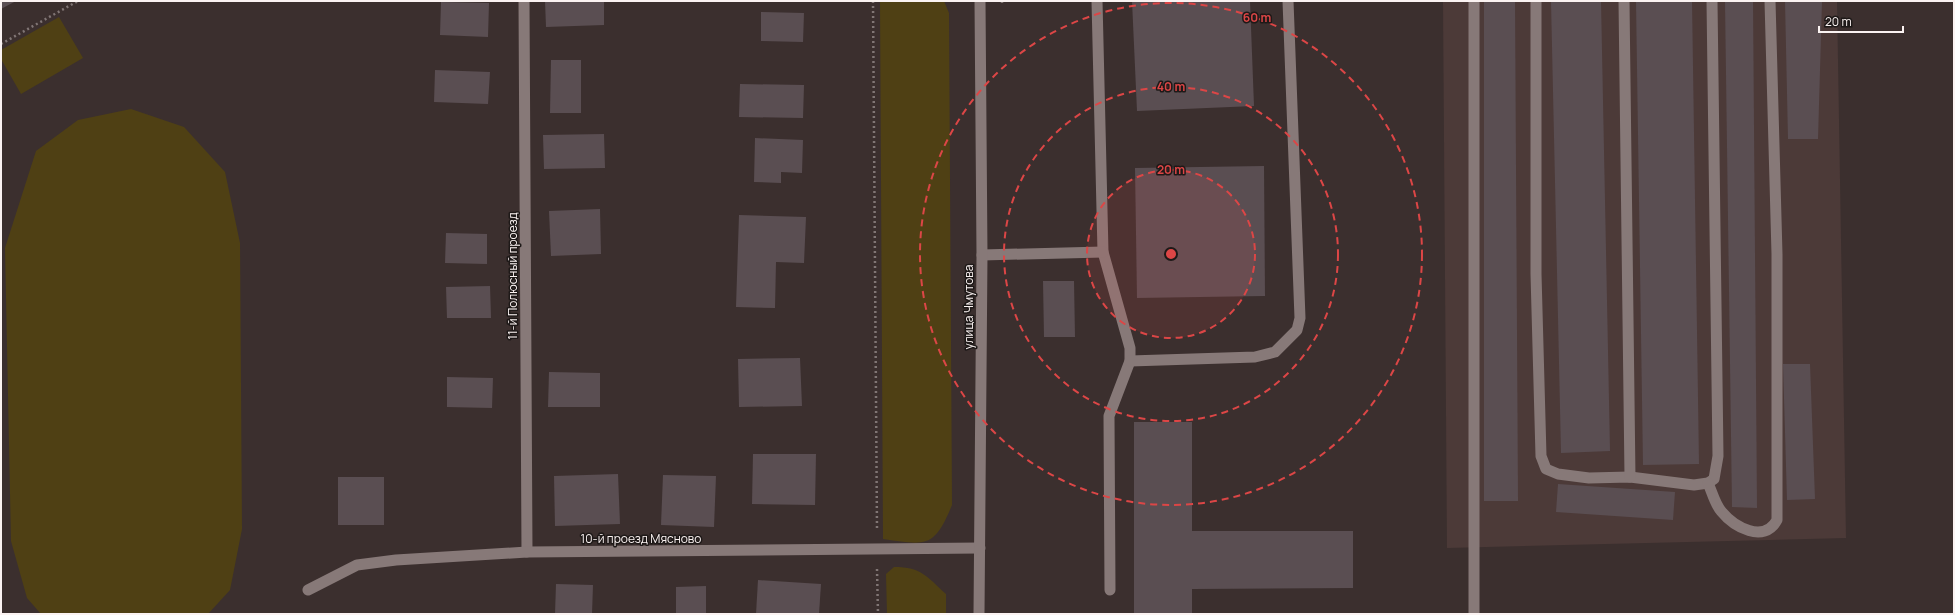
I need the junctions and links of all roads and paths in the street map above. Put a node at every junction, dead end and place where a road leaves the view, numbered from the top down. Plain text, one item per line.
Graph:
1 (78, 1) edge
2 (524, 1) edge
3 (873, 1) edge
4 (980, 1) edge
5 (1097, 1) edge
6 (1288, 1) edge
7 (1474, 1) edge
8 (1536, 1) edge
9 (1624, 1) edge
10 (1712, 1) edge
11 (1770, 1) edge
12 (1, 44) edge
13 (1103, 252) junction
14 (982, 255) junction
15 (1130, 361) junction
16 (1630, 477) junction
17 (1708, 483) junction
18 (980, 548) junction
19 (877, 549) junction
20 (527, 552) junction
21 (308, 590) dead end
22 (1110, 590) dead end
23 (878, 614) edge
24 (979, 614) edge
25 (1474, 614) edge

1 - 12 path
2 - 20 street, 11-й Полюсный проезд
3 - 19 path
4 - 14 street, улица Чмутова
5 - 13 street
6 - 15 street
7 - 25 street
8 - 16 street
9 - 16 street
10 - 17 street
11 - 17 street
13 - 14 street
13 - 15 street
14 - 18 street, улица Чмутова
15 - 22 street
16 - 17 street
18 - 19 street, 10-й проезд Мясново
18 - 24 street, улица Чмутова
19 - 20 street, 10-й проезд Мясново
19 - 23 path
20 - 21 street, 10-й проезд Мясново

